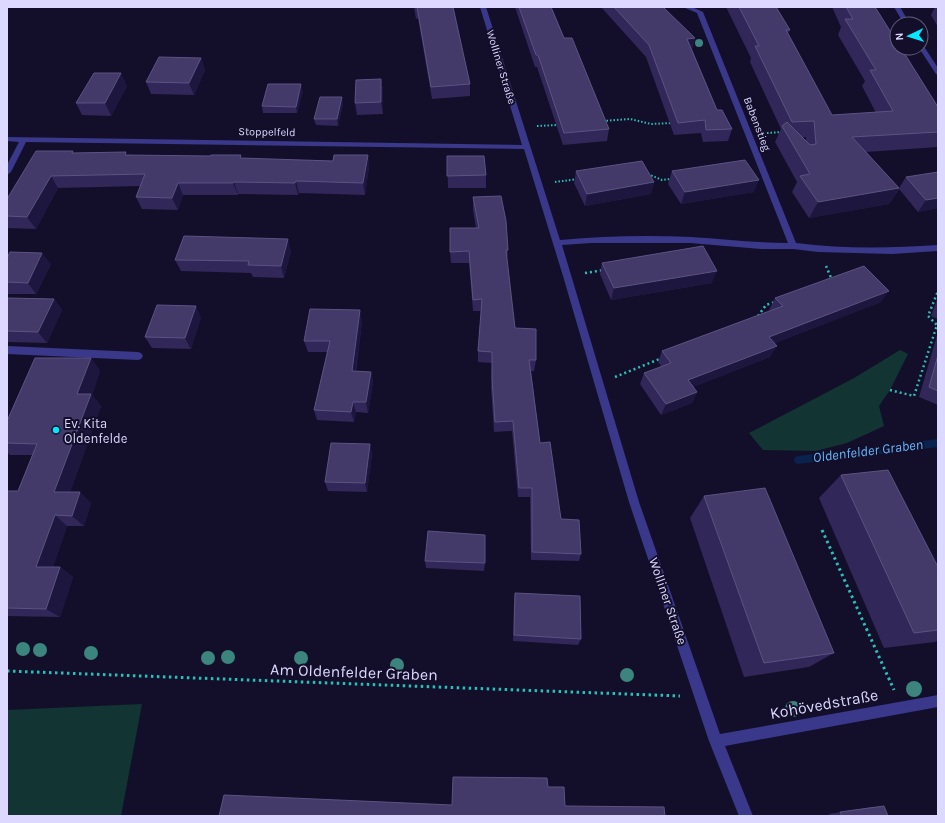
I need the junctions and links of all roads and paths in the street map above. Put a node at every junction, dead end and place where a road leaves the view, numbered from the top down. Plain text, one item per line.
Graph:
1 (483, 7) edge
2 (686, 7) edge
3 (897, 7) edge
4 (702, 9) edge
5 (902, 16) edge
6 (927, 56) edge
7 (938, 73) edge
8 (599, 122) edge
9 (674, 123) edge
10 (559, 125) edge
11 (520, 128) junction
12 (788, 132) edge
13 (750, 134) junction
14 (7, 139) edge
15 (24, 139) junction
16 (526, 147) junction
17 (7, 172) edge
18 (644, 173) edge
19 (584, 178) edge
20 (677, 178) edge
21 (538, 184) junction
22 (556, 243) junction
23 (793, 246) junction
24 (938, 248) edge
25 (818, 249) junction
26 (605, 270) edge
27 (567, 276) junction
28 (833, 283) edge
29 (938, 290) edge
30 (781, 300) edge
31 (755, 320) edge
32 (7, 350) edge
33 (669, 355) edge
34 (138, 356) dead end
35 (598, 384) junction
36 (890, 390) dead end
37 (822, 530) dead end
38 (7, 671) edge
39 (701, 697) junction
40 (938, 701) edge
41 (902, 707) junction
42 (716, 741) junction
43 (746, 816) edge

1 - 11 street, Wolliner Straße
2 - 4 street, Babenstieg
3 - 5 street
4 - 13 street, Babenstieg
6 - 7 street
8 - 9 path
10 - 11 path
11 - 16 street, Wolliner Straße
12 - 13 path
13 - 23 street, Babenstieg
14 - 15 street, Stoppelfeld
15 - 16 street, Stoppelfeld
15 - 17 street
16 - 21 street, Wolliner Straße
18 - 20 path
19 - 21 path
21 - 22 street, Wolliner Straße
22 - 23 street
22 - 27 street, Wolliner Straße
23 - 25 street
24 - 25 street
25 - 28 path
26 - 27 path
27 - 35 street, Wolliner Straße
29 - 36 path
30 - 31 path
32 - 34 street
33 - 35 path
35 - 39 street, Wolliner Straße
37 - 41 path
38 - 39 path, Am Oldenfelder Graben
39 - 42 street, Wolliner Straße
40 - 41 street, Kohövedstraße
41 - 42 street, Kohövedstraße
42 - 43 street, Wolliner Straße

